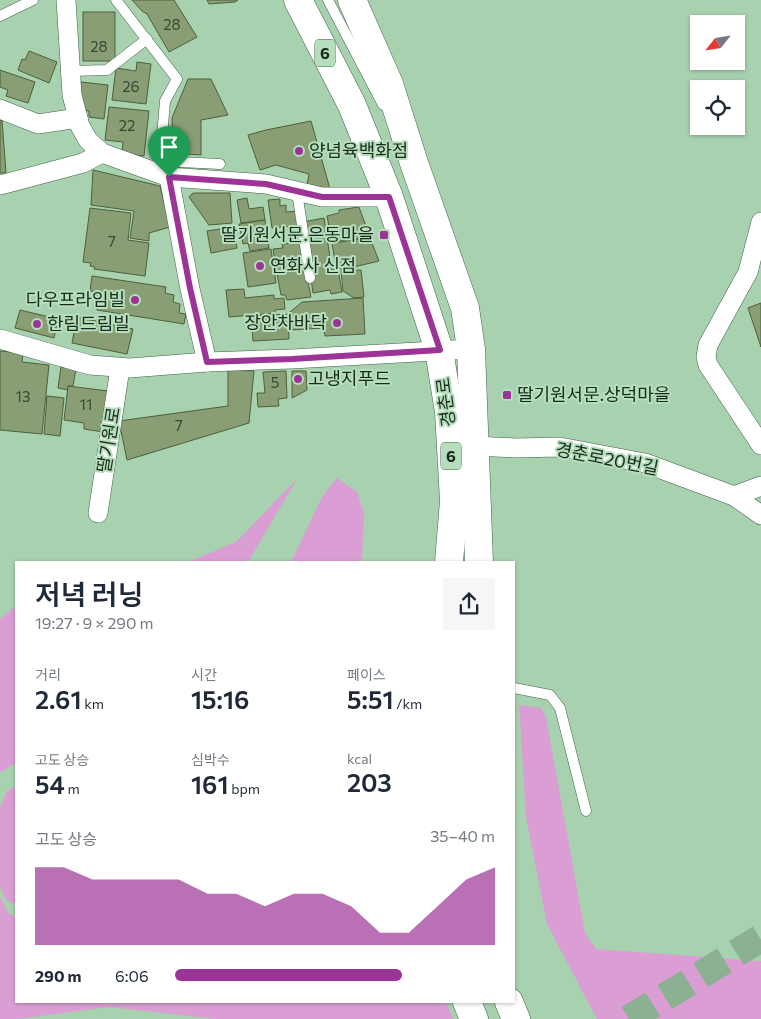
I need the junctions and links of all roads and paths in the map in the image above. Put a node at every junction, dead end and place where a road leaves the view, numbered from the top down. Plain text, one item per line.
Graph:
1 (33, 0) edge
2 (66, 0) edge
3 (116, 0) edge
4 (298, 0) edge
5 (328, 0) edge
6 (352, 0) edge
7 (0, 16) edge
8 (147, 39) junction
9 (70, 71) junction
10 (0, 109) edge
11 (78, 118) junction
12 (102, 154) junction
13 (414, 163) junction
14 (220, 164) dead end
15 (163, 170) junction
16 (0, 185) edge
17 (297, 192) junction
18 (389, 197) junction
19 (761, 222) edge
20 (310, 278) dead end
21 (0, 339) edge
22 (471, 349) junction
23 (440, 350) junction
24 (207, 362) junction
25 (120, 368) junction
26 (761, 445) edge
27 (475, 446) junction
28 (761, 486) edge
29 (734, 496) junction
30 (98, 513) dead end
31 (761, 515) edge
32 (449, 561) edge
33 (479, 561) edge
34 (515, 688) edge
35 (586, 811) dead end
36 (467, 1003) edge
37 (509, 1003) edge
38 (474, 1019) edge
39 (516, 1019) edge

1 - 7 lane
2 - 9 street
3 - 8 lane
4 - 18 main road, 경춘로 / 6
5 - 13 lane
6 - 13 main road, 경춘로
8 - 9 lane
8 - 15 lane
9 - 11 street
10 - 11 street
11 - 12 street
12 - 15 street
12 - 16 street
13 - 22 main road, 경춘로
14 - 15 lane
15 - 17 street
15 - 24 street
17 - 18 street
17 - 20 lane
18 - 23 main road, 경춘로 / 6
19 - 26 street
21 - 25 street
22 - 23 street
22 - 27 main road, 경춘로
23 - 24 street
23 - 32 main road, 경춘로 / 6
24 - 25 street
25 - 30 street, 딸기원로
27 - 29 street, 경춘로20번길
27 - 33 main road, 경춘로
28 - 29 street
29 - 31 street, 경춘로20번길
34 - 35 lane
36 - 38 main road
37 - 39 main road

